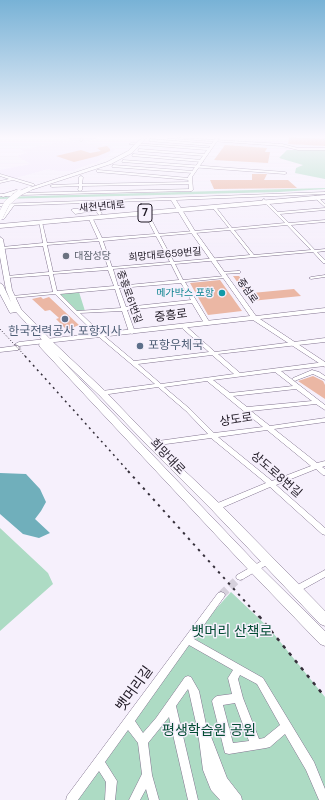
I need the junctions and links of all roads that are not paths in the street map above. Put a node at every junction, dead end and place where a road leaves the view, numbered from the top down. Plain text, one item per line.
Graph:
1 (70, 174) edge
2 (70, 174) edge
3 (73, 174) edge
4 (131, 174) edge
5 (135, 174) edge
6 (192, 174) edge
7 (0, 175) edge
8 (152, 176) junction
9 (81, 177) dead end
10 (13, 179) junction
11 (190, 181) junction
12 (0, 182) edge
13 (132, 184) junction
14 (155, 184) junction
15 (29, 186) junction
16 (52, 186) dead end
17 (80, 186) junction
18 (191, 190) joint
19 (156, 191) junction
20 (133, 192) junction
21 (17, 193) junction
22 (80, 193) junction
23 (1, 195) edge
24 (295, 195) junction
25 (325, 195) edge
26 (316, 197) junction
27 (172, 198) junction
28 (265, 201) junction
29 (12, 204) junction
30 (1, 205) edge
31 (214, 207) junction
32 (180, 208) junction
33 (325, 208) edge
34 (146, 212) junction
35 (276, 213) junction
36 (2, 215) edge
37 (90, 217) junction
38 (325, 221) edge
39 (21, 222) junction
40 (40, 222) junction
41 (0, 223) edge
42 (286, 223) junction
43 (232, 228) junction
44 (193, 231) junction
45 (0, 234) edge
46 (158, 234) junction
47 (0, 239) edge
48 (100, 239) junction
49 (45, 244) junction
50 (2, 248) junction
51 (325, 250) edge
52 (313, 251) junction
53 (253, 256) junction
54 (214, 259) junction
55 (325, 262) edge
56 (174, 263) junction
57 (110, 269) junction
58 (238, 272) dead end
59 (50, 274) junction
60 (224, 275) junction
61 (325, 276) edge
62 (7, 278) junction
63 (311, 278) dead end
64 (182, 281) junction
65 (0, 285) edge
66 (116, 287) junction
67 (55, 292) junction
68 (12, 297) junction
69 (194, 301) junction
70 (124, 309) junction
71 (77, 312) junction
72 (325, 312) edge
73 (255, 319) junction
74 (207, 323) junction
75 (185, 328) junction
76 (132, 332) junction
77 (102, 336) junction
78 (325, 340) edge
79 (45, 343) junction
80 (293, 344) junction
81 (0, 346) edge
82 (17, 346) junction
83 (0, 350) edge
84 (212, 354) junction
85 (133, 363) junction
86 (324, 365) edge
87 (277, 371) junction
88 (238, 375) junction
89 (325, 378) edge
90 (208, 379) junction
91 (295, 380) dead end
92 (158, 385) junction
93 (296, 387) junction
94 (102, 393) junction
95 (230, 395) junction
96 (316, 402) junction
97 (325, 408) edge
98 (248, 409) junction
99 (325, 420) edge
100 (269, 427) junction
101 (212, 435) junction
102 (151, 444) junction
103 (325, 463) edge
104 (317, 466) junction
105 (325, 473) edge
106 (270, 484) junction
107 (216, 507) junction
108 (325, 532) edge
109 (267, 561) junction
110 (254, 568) junction
111 (325, 573) edge
112 (240, 577) tunnel mouth
113 (295, 590) junction
114 (221, 595) tunnel mouth
115 (325, 620) edge
116 (188, 640) junction
117 (325, 640) edge
118 (239, 669) junction
119 (238, 698) junction
120 (171, 705) junction
121 (128, 722) junction
122 (287, 726) junction
123 (203, 732) junction
124 (143, 741) junction
125 (255, 744) junction
126 (99, 762) junction
127 (147, 774) junction
128 (71, 800) edge
129 (110, 800) edge
130 (134, 800) edge
131 (154, 800) edge
132 (193, 800) edge
133 (227, 800) edge
134 (238, 800) edge
135 (324, 800) edge

1 - 15 main road
2 - 15 main road
3 - 21 main road
4 - 13 street
5 - 8 street
6 - 11 main road
7 - 10 street
8 - 11 street
8 - 14 street
9 - 17 street
10 - 12 street
10 - 15 street
11 - 14 street
11 - 18 main road
13 - 14 street
13 - 17 street
13 - 20 street
14 - 19 street
15 - 21 main road
15 - 30 main road, bridge
15 - 36 main road, bridge
16 - 17 street
17 - 22 street
18 - 19 street
19 - 20 street
20 - 22 street
21 - 22 street
21 - 23 main road
24 - 25 main road, 새천년대로 / 7
24 - 27 main road, 새천년대로
24 - 28 main road, 새천년대로 / 7
25 - 26 main road, 새천년대로 / 7
26 - 28 main road, 새천년대로 / 7
26 - 33 street
27 - 29 main road
27 - 32 main road
28 - 31 main road, 새천년대로 / 7
28 - 32 main road, 새천년대로 / 7
28 - 35 street
29 - 30 main road
29 - 36 main road
31 - 32 main road, 새천년대로 / 7
31 - 43 street
32 - 34 main road, 새천년대로 / 7
32 - 39 main road, 새천년대로 / 7
32 - 44 main road, 중섬로
33 - 35 street
34 - 37 main road, 새천년대로 / 7
34 - 46 street
35 - 42 street
36 - 39 main road
36 - 41 main road
37 - 40 main road, 새천년대로 / 7
37 - 48 street, 중흥로61번길
38 - 42 street
39 - 40 main road, 새천년대로 / 7
39 - 41 main road, 새천년대로 / 7
39 - 45 main road
40 - 49 street
42 - 43 street
42 - 52 street
43 - 44 street
43 - 53 street
44 - 46 street
44 - 54 main road, 중섬로
46 - 48 street
46 - 56 street
47 - 50 main road, 희망대로
48 - 49 street
48 - 57 street, 중흥로61번길
49 - 50 street
49 - 59 street
50 - 62 main road, 희망대로
51 - 52 street, 희망대로659번길
52 - 53 street, 희망대로659번길
52 - 55 street
53 - 54 street, 희망대로659번길
54 - 56 street, 희망대로659번길
54 - 60 main road, 중섬로
56 - 57 street, 희망대로659번길
56 - 64 street
57 - 59 street, 희망대로659번길
57 - 66 street, 중흥로61번길
58 - 60 street
59 - 62 street, 희망대로659번길
59 - 67 street
60 - 64 street
60 - 73 main road, 중섬로
61 - 63 street
62 - 68 main road, 희망대로
64 - 66 street
64 - 69 street
65 - 79 main road, 희망대로
66 - 67 street
66 - 70 street, 중흥로61번길
67 - 68 street
67 - 71 street, 상도로8번길
68 - 79 main road, 희망대로
69 - 70 street
69 - 74 street
70 - 71 street
70 - 76 street, 중흥로61번길
71 - 77 street, 상도로8번길
72 - 73 main road, 중흥로
73 - 74 main road, 중흥로
73 - 75 main road, 중흥로
73 - 80 main road, 중섬로
74 - 76 main road, 중흥로
75 - 77 main road, 중흥로
75 - 84 street
76 - 77 main road, 중흥로
77 - 79 main road, 중흥로
77 - 85 street, 상도로8번길
78 - 80 street
79 - 82 main road, 중흥로
79 - 94 main road, 희망대로
79 - 110 main road, 희망대로
80 - 84 street
80 - 86 main road, 중섬로
81 - 82 main road, 중흥로
82 - 83 main road, 중흥로
84 - 85 street
84 - 88 street
85 - 92 street, 상도로8번길
86 - 87 street, 중섬로
87 - 88 street, 중섬로
87 - 93 street
88 - 90 street, 중섬로
89 - 91 street
90 - 92 street, 중섬로
90 - 95 street
92 - 94 street, 중섬로
92 - 101 street, 상도로8번길
93 - 95 street
93 - 96 street
94 - 102 main road, 희망대로
95 - 98 street
96 - 97 street
96 - 98 street
98 - 100 street
99 - 100 street, 상도로
100 - 101 street, 상도로
100 - 104 street
101 - 102 street, 상도로
101 - 106 street, 상도로8번길
102 - 107 main road, 희망대로
103 - 104 street
104 - 105 street
104 - 106 street
106 - 107 street
106 - 108 street, 상도로8번길
107 - 109 main road, 희망대로
109 - 110 street
109 - 113 main road, 희망대로
110 - 112 street
110 - 117 main road, 희망대로
111 - 113 street
113 - 115 main road, 희망대로
114 - 116 street, 뱃머리길
116 - 118 street
116 - 121 street, 뱃머리길
118 - 119 street
118 - 122 street
119 - 125 street
119 - 125 street
120 - 123 street
120 - 124 street
120 - 132 street
121 - 124 street
121 - 126 street, 뱃머리길
122 - 125 street
122 - 135 street
123 - 133 street
123 - 134 street
124 - 127 street
126 - 128 street, 뱃머리길
126 - 129 street
127 - 130 street
127 - 131 street

